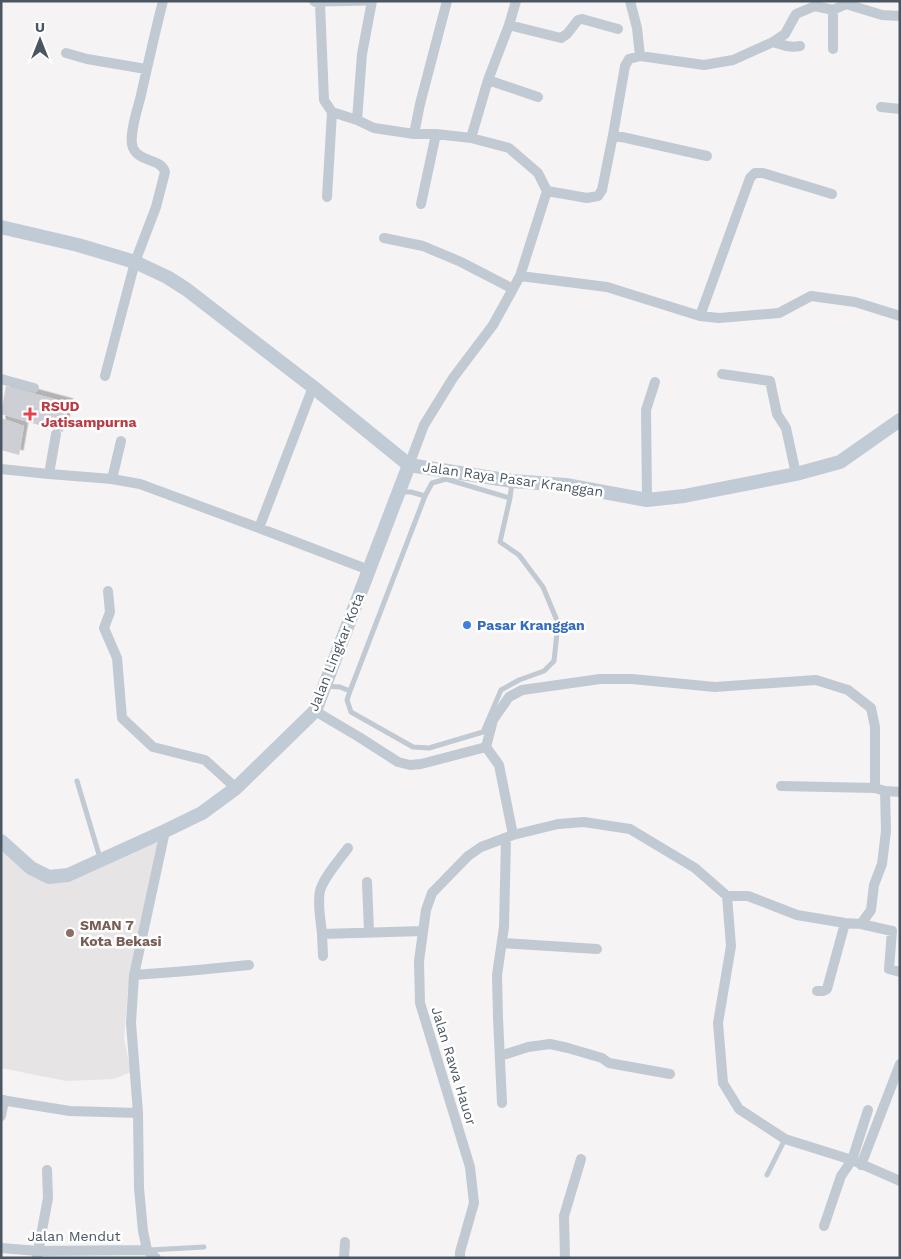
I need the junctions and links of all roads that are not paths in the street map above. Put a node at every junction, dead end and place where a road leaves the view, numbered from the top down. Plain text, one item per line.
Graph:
1 (162, 1) edge
2 (447, 1) edge
3 (516, 1) edge
4 (630, 1) edge
5 (372, 2) edge
6 (317, 3) edge
7 (847, 3) edge
8 (816, 4) edge
9 (833, 10) junction
10 (900, 16) edge
11 (509, 25) junction
12 (618, 29) dead end
13 (773, 42) junction
14 (800, 46) dead end
15 (832, 49) dead end
16 (66, 53) dead end
17 (640, 56) junction
18 (146, 69) junction
19 (488, 80) junction
20 (538, 97) dead end
21 (881, 107) dead end
22 (900, 109) edge
23 (332, 112) junction
24 (357, 120) junction
25 (414, 134) junction
26 (436, 134) junction
27 (614, 136) junction
28 (471, 138) junction
29 (706, 156) dead end
30 (547, 191) junction
31 (832, 194) dead end
32 (327, 197) dead end
33 (422, 204) dead end
34 (1, 227) edge
35 (384, 238) dead end
36 (135, 262) junction
37 (520, 276) junction
38 (513, 289) junction
39 (700, 316) junction
40 (900, 316) edge
41 (722, 374) dead end
42 (105, 376) dead end
43 (1, 379) edge
44 (655, 382) dead end
45 (313, 387) junction
46 (34, 388) dead end
47 (900, 420) edge
48 (56, 434) dead end
49 (121, 441) dead end
50 (410, 464) junction
51 (1, 469) edge
52 (49, 474) junction
53 (796, 474) junction
54 (112, 479) junction
55 (512, 482) junction
56 (399, 492) junction
57 (426, 496) junction
58 (510, 498) junction
59 (647, 500) junction
60 (259, 528) junction
61 (369, 570) junction
62 (108, 591) dead end
63 (324, 686) junction
64 (350, 691) junction
65 (314, 711) junction
66 (486, 747) junction
67 (77, 782) dead end
68 (781, 786) dead end
69 (236, 788) junction
70 (880, 789) junction
71 (900, 792) edge
72 (165, 832) junction
73 (510, 836) junction
74 (1, 841) edge
75 (348, 848) dead end
76 (101, 861) junction
77 (367, 882) dead end
78 (727, 896) junction
79 (845, 923) junction
80 (861, 924) junction
81 (423, 931) junction
82 (369, 932) junction
83 (322, 934) junction
84 (502, 943) junction
85 (597, 949) dead end
86 (324, 956) dead end
87 (249, 965) dead end
88 (900, 972) edge
89 (134, 975) junction
90 (817, 991) dead end
91 (500, 1056) junction
92 (900, 1064) edge
93 (670, 1074) dead end
94 (2, 1100) edge
95 (502, 1102) dead end
96 (868, 1110) dead end
97 (138, 1113) junction
98 (1, 1116) edge
99 (784, 1139) junction
100 (581, 1159) dead end
101 (856, 1163) junction
102 (47, 1170) dead end
103 (767, 1175) dead end
104 (900, 1181) edge
105 (824, 1226) dead end
106 (345, 1242) dead end
107 (204, 1247) dead end
108 (1, 1248) edge
109 (147, 1250) junction
110 (37, 1254) edge
111 (156, 1258) edge
112 (344, 1258) edge
113 (460, 1258) edge
114 (565, 1258) edge

1 - 18 street
2 - 25 street
3 - 11 street
4 - 17 street
5 - 6 lane
5 - 24 street
6 - 23 street
7 - 9 street
7 - 10 street
8 - 9 street
8 - 13 street
9 - 15 street
11 - 12 street
11 - 19 street
13 - 14 street
13 - 17 street
16 - 18 street
17 - 27 street
18 - 36 street
19 - 20 street
19 - 28 street
21 - 22 street
23 - 24 street
23 - 32 street
24 - 25 street
25 - 26 street
26 - 28 street
26 - 33 street
27 - 29 street
27 - 30 street
28 - 30 street
30 - 37 street
31 - 39 street
34 - 36 main road, Jalan Raya Pasar Kranggan
35 - 38 street
36 - 42 street
36 - 45 main road, Jalan Raya Pasar Kranggan
37 - 38 street
37 - 39 street
38 - 50 street
39 - 40 street
41 - 53 street
43 - 46 street
44 - 59 street
45 - 50 main road, Jalan Raya Pasar Kranggan
45 - 60 street
47 - 53 main road, Jalan Raya Pasar Kranggan
48 - 52 street
49 - 54 street
50 - 55 main road, Jalan Raya Pasar Kranggan
50 - 56 main road, Jalan Lingkar Kota
51 - 52 street
52 - 54 street
53 - 59 main road, Jalan Raya Pasar Kranggan
54 - 60 street
55 - 58 lane
55 - 59 main road, Jalan Raya Pasar Kranggan
56 - 57 lane
56 - 61 main road, Jalan Lingkar Kota
57 - 58 lane
57 - 64 lane
58 - 64 lane
60 - 61 street
61 - 63 main road, Jalan Lingkar Kota
62 - 69 street
63 - 64 lane
63 - 65 main road, Jalan Lingkar Kota
65 - 66 street
65 - 69 main road, Jalan Lingkar Kota
66 - 70 street
66 - 73 street
67 - 76 lane
68 - 70 street
69 - 72 main road, Jalan Lingkar Kota
70 - 71 street
70 - 80 street
72 - 76 main road, Jalan Lingkar Kota
72 - 89 street
73 - 78 street, Jalan Rawa Hauor
73 - 81 street, Jalan Rawa Hauor
73 - 84 street
74 - 76 main road, Jalan Lingkar Kota
75 - 83 street
77 - 82 street
78 - 79 street
78 - 99 street
79 - 80 street
79 - 90 street
80 - 88 street
81 - 82 street
81 - 113 street, Jalan Rawa Hauor
82 - 83 street
83 - 86 street
84 - 85 street
84 - 91 street
87 - 89 street
89 - 97 street
91 - 93 street
91 - 95 street
92 - 101 street
94 - 97 street
94 - 98 street
96 - 101 street
97 - 109 street
99 - 101 street
99 - 103 lane
100 - 114 street
101 - 104 street
101 - 105 street
102 - 110 street
106 - 112 street
107 - 109 lane
108 - 110 street, Jalan Mendut
109 - 110 street, Jalan Mendut
109 - 111 street

